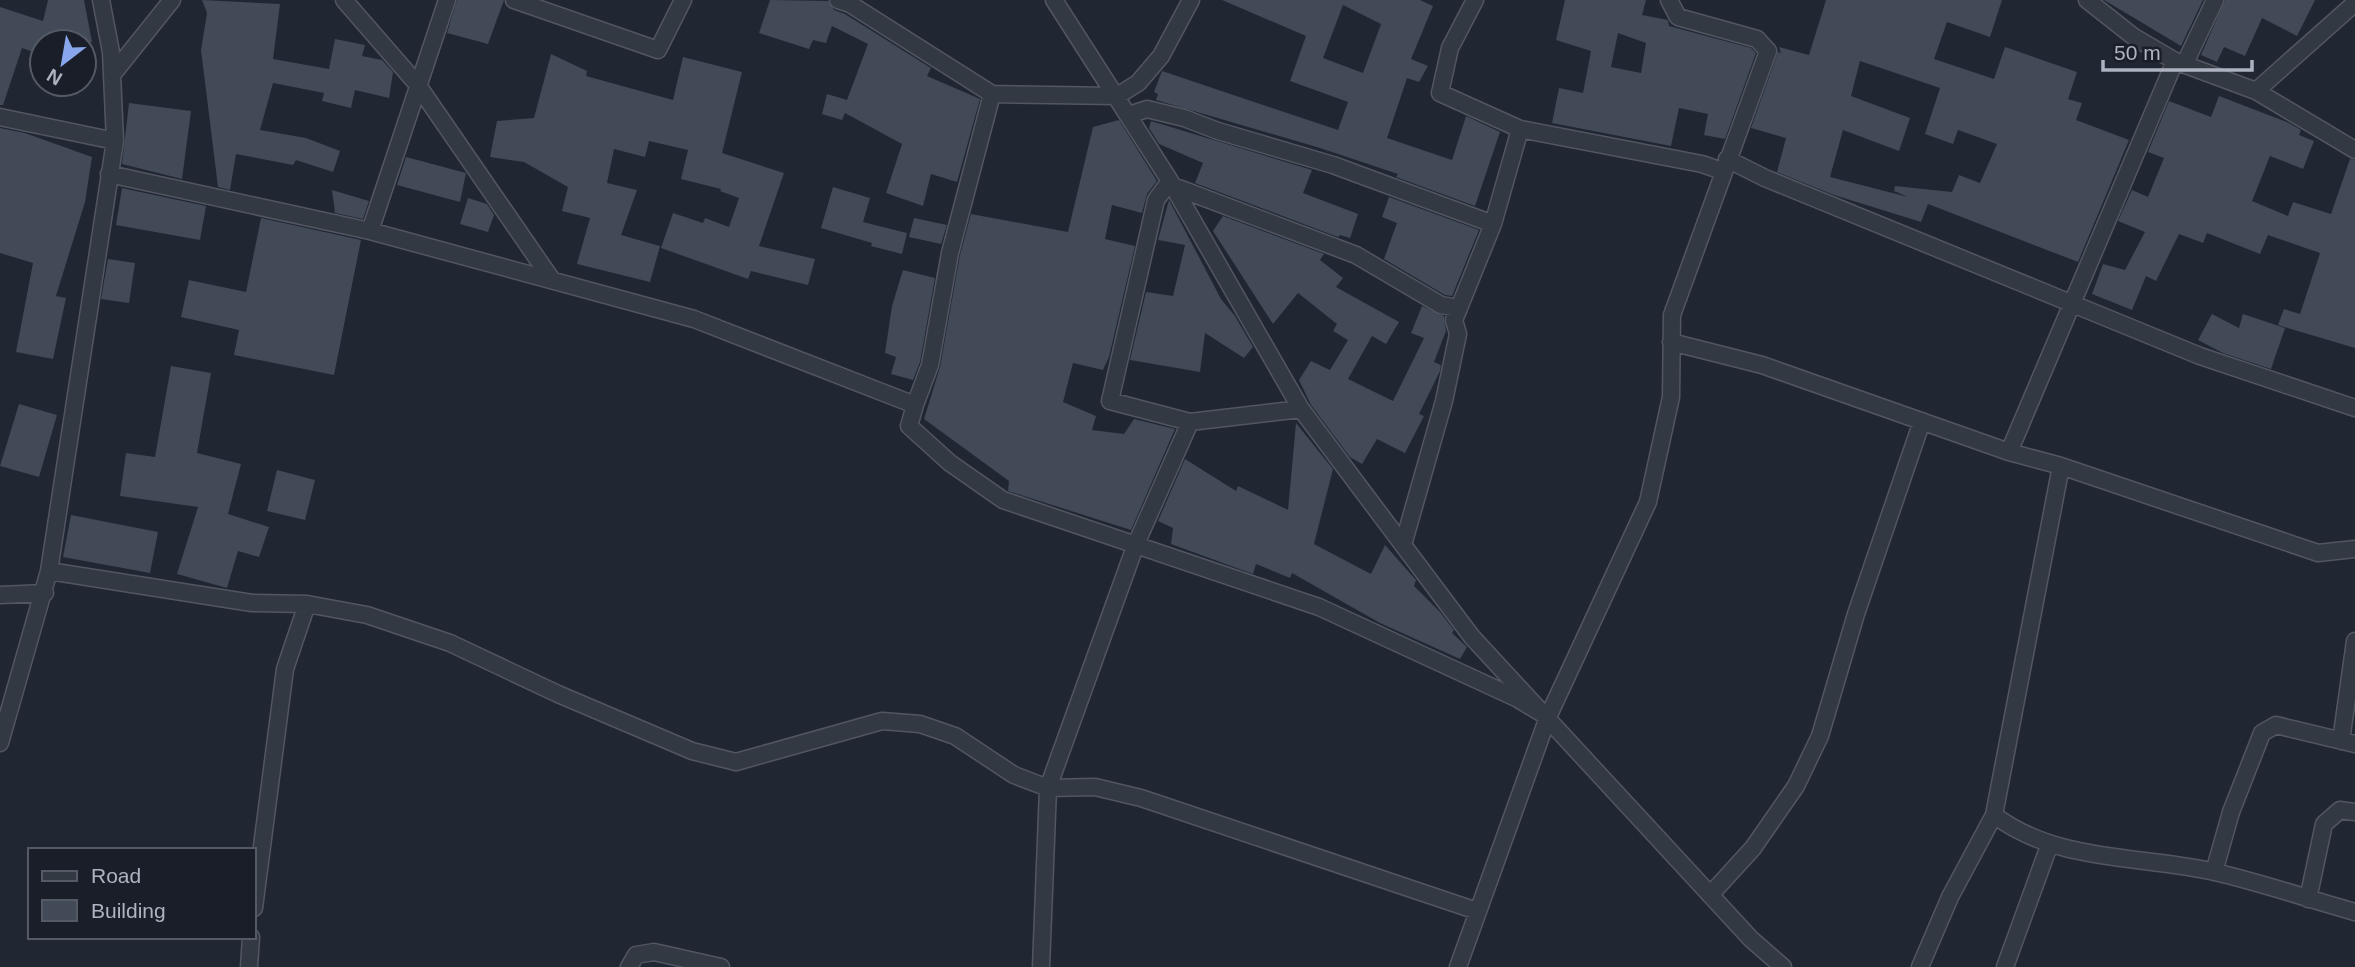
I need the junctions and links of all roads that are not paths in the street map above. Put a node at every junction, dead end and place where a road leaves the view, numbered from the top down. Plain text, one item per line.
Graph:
1 (101, 0) edge
2 (172, 0) edge
3 (344, 0) edge
4 (447, 0) edge
5 (514, 0) edge
6 (683, 0) edge
7 (1054, 0) edge
8 (1191, 0) edge
9 (1475, 0) edge
10 (1669, 0) edge
11 (2087, 0) edge
12 (2215, 0) edge
13 (847, 1) edge
14 (2355, 3) edge
15 (2180, 62) junction
16 (112, 75) junction
17 (417, 84) junction
18 (2256, 91) junction
19 (992, 94) junction
20 (1117, 96) junction
21 (1129, 115) junction
22 (0, 117) edge
23 (1520, 129) junction
24 (114, 141) junction
25 (2355, 150) edge
26 (1725, 165) junction
27 (109, 174) junction
28 (1172, 184) junction
29 (1493, 224) junction
30 (370, 232) junction
31 (552, 280) junction
32 (2072, 301) junction
33 (1459, 308) junction
34 (1671, 342) junction
35 (915, 405) junction
36 (2355, 408) edge
37 (1301, 409) junction
38 (1922, 421) junction
39 (1191, 422) junction
40 (2009, 452) junction
41 (2061, 466) junction
42 (1136, 544) junction
43 (1404, 545) junction
44 (2355, 549) edge
45 (50, 571) junction
46 (45, 593) junction
47 (0, 595) edge
48 (307, 604) junction
49 (2355, 641) edge
50 (1548, 718) junction
51 (2348, 742) edge
52 (0, 743) edge
53 (1048, 788) junction
54 (2355, 812) edge
55 (1994, 815) junction
56 (2049, 846) junction
57 (2214, 872) junction
58 (256, 892) edge
59 (1711, 894) junction
60 (2308, 899) junction
61 (1477, 911) junction
62 (2355, 912) edge
63 (251, 939) edge
64 (249, 967) edge
65 (629, 967) edge
66 (721, 967) edge
67 (1041, 967) edge
68 (1458, 967) edge
69 (1783, 967) edge
70 (1920, 967) edge
71 (2005, 967) edge

1 - 16 street
2 - 16 street
3 - 17 street
4 - 17 street
5 - 6 street
7 - 20 street
8 - 20 street
9 - 23 street
10 - 26 street
11 - 15 street
12 - 15 street
13 - 19 street
14 - 18 street
15 - 18 street
15 - 32 street
16 - 24 street
17 - 30 street
17 - 31 street
18 - 25 street
19 - 20 street
19 - 35 street
20 - 21 street
21 - 28 street
21 - 29 street
22 - 24 street
23 - 26 street
23 - 29 street
24 - 27 street
26 - 32 street
26 - 34 street
27 - 30 street
27 - 45 street
28 - 33 street
28 - 37 street
28 - 39 street
29 - 33 street
30 - 31 street
31 - 35 street
32 - 36 street
32 - 40 street
33 - 43 street
34 - 38 street
34 - 50 street
35 - 42 street
37 - 39 street
37 - 43 street
38 - 40 street
38 - 59 street
39 - 42 street
40 - 41 street
41 - 44 street
41 - 55 street
42 - 50 street
42 - 53 street
43 - 50 street
45 - 46 street
45 - 48 street
46 - 47 street
46 - 52 street
48 - 53 street
48 - 58 street
49 - 51 street
50 - 59 street
50 - 61 street
51 - 57 street
53 - 61 street
53 - 67 street
54 - 60 street
55 - 56 street
55 - 70 street
56 - 57 street
56 - 71 street
57 - 60 street
59 - 69 street
60 - 62 street
61 - 68 street
63 - 64 street
65 - 66 street

